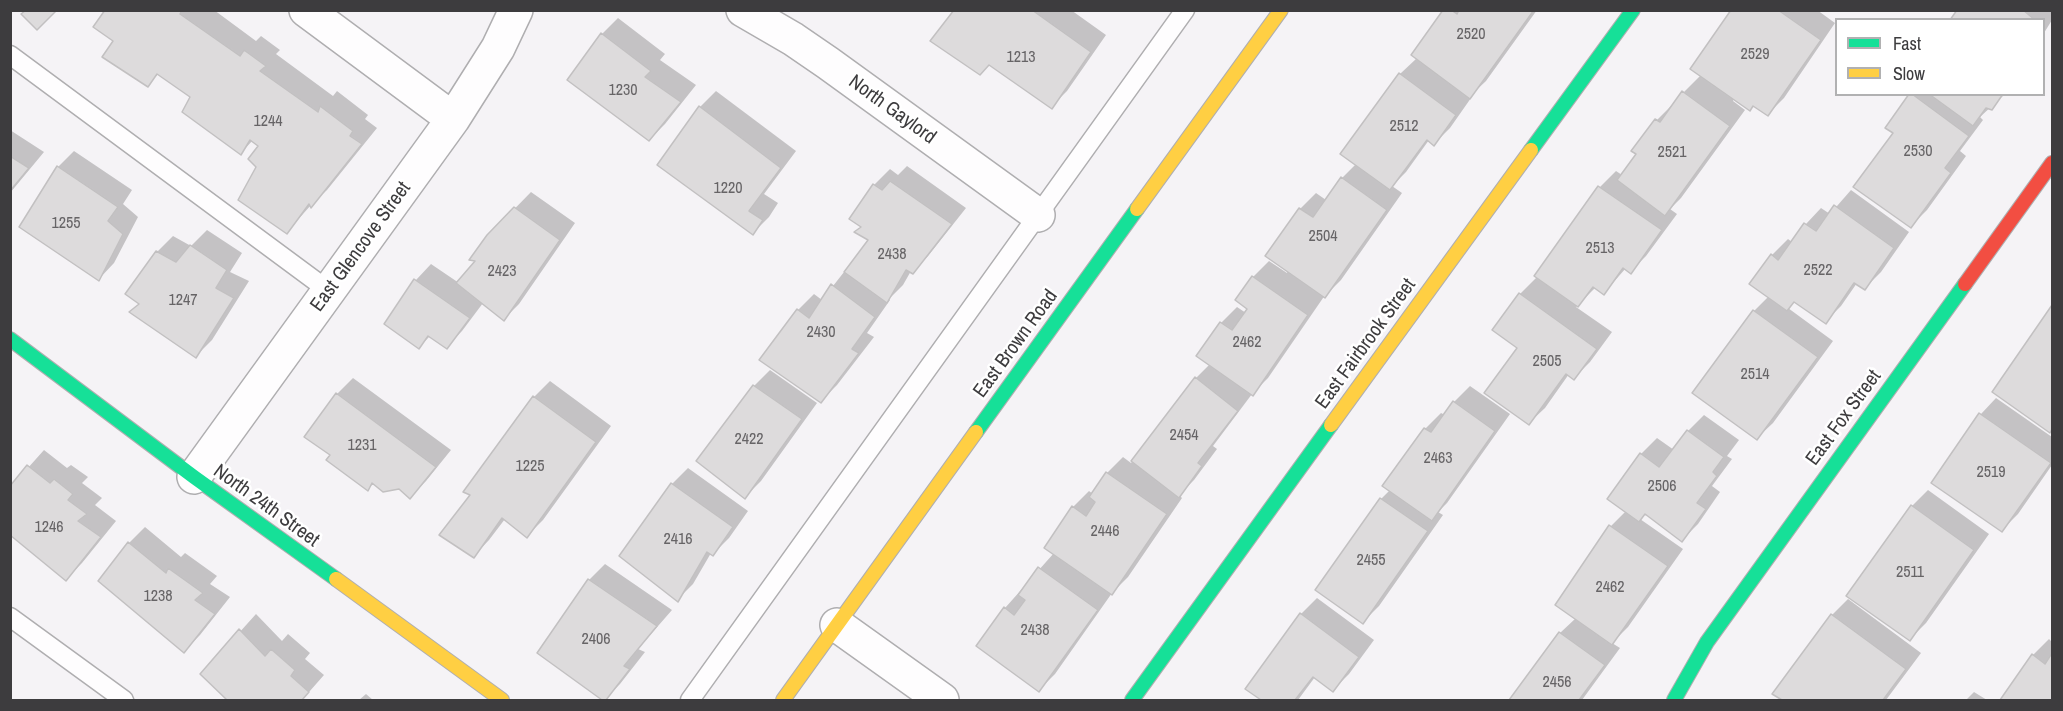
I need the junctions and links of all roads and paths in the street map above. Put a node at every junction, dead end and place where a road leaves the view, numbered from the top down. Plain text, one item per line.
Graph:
1 (306, 10) edge
2 (516, 10) edge
3 (743, 10) edge
4 (1185, 10) edge
5 (1281, 10) edge
6 (1633, 10) edge
7 (10, 55) edge
8 (453, 119) junction
9 (2052, 163) edge
10 (1038, 215) junction
11 (329, 291) junction
12 (10, 339) edge
13 (194, 477) junction
14 (10, 617) edge
15 (837, 625) junction
16 (124, 700) edge
17 (502, 700) edge
18 (690, 700) edge
19 (783, 700) edge
20 (942, 700) edge
21 (1132, 700) edge
22 (1674, 700) edge

1 - 8 street
2 - 8 street, East Glencove Street
3 - 10 street, North Gaylord
4 - 10 lane
5 - 15 street, East Brown Road
6 - 21 street, East Fairbrook Street
7 - 11 lane
8 - 11 street, East Glencove Street
9 - 22 street, East Fox Street
10 - 18 lane
11 - 13 street, East Glencove Street
12 - 13 street, North 24th Street
13 - 17 street, North 24th Street
14 - 16 lane
15 - 19 street, East Brown Road
15 - 20 street

